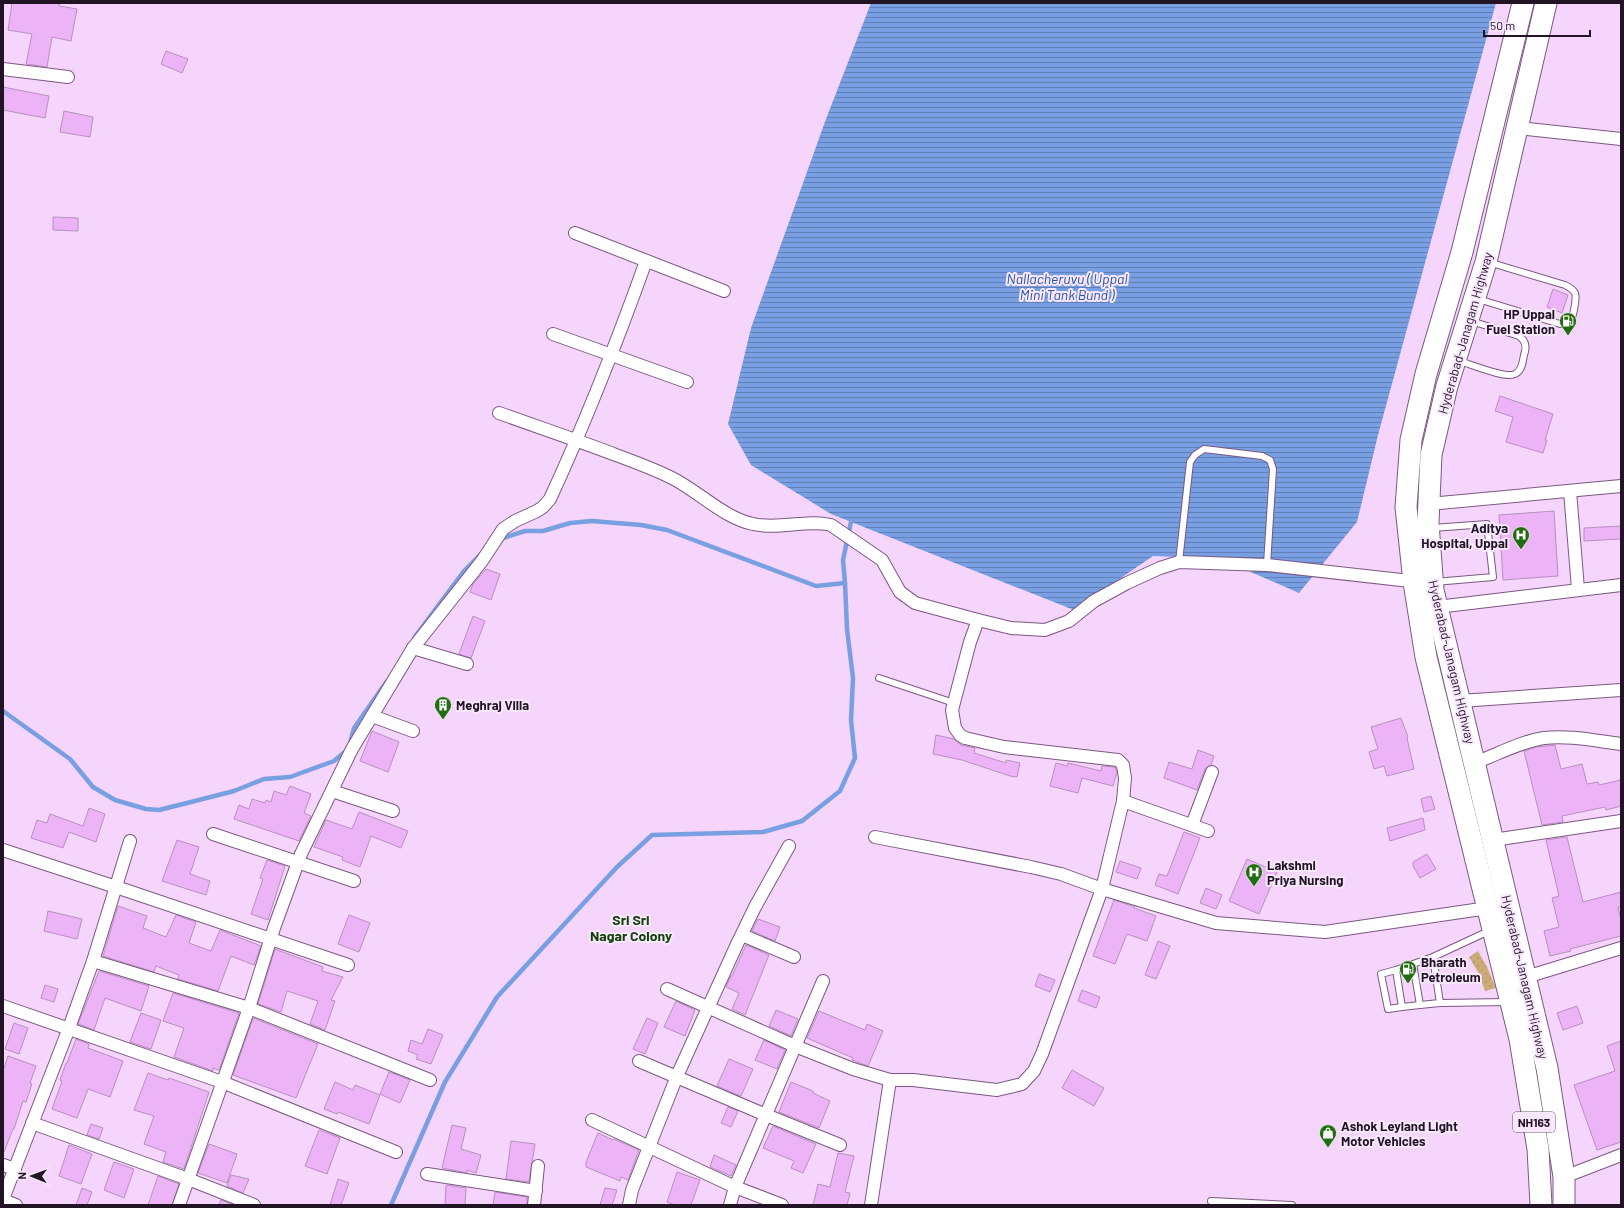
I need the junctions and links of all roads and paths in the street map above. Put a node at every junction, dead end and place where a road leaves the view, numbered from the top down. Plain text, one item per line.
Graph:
1 (1523, 3) edge
2 (1546, 3) edge
3 (3, 69) edge
4 (68, 77) dead end
5 (1518, 128) junction
6 (1621, 139) edge
7 (575, 233) dead end
8 (646, 261) junction
9 (1486, 262) junction
10 (724, 291) dead end
11 (1475, 298) junction
12 (1468, 320) junction
13 (553, 334) dead end
14 (612, 355) junction
15 (1455, 360) junction
16 (688, 382) dead end
17 (499, 413) dead end
18 (577, 440) junction
19 (1621, 486) edge
20 (1570, 491) junction
21 (1429, 504) junction
22 (1428, 528) junction
23 (1179, 562) junction
24 (1267, 565) junction
25 (1424, 582) junction
26 (1621, 585) edge
27 (1578, 589) junction
28 (1437, 607) junction
29 (978, 620) junction
30 (413, 648) junction
31 (467, 664) dead end
32 (879, 678) dead end
33 (1621, 690) edge
34 (1460, 701) junction
35 (954, 703) junction
36 (372, 716) junction
37 (413, 731) dead end
38 (1621, 744) edge
39 (1474, 763) junction
40 (1212, 772) dead end
41 (332, 791) junction
42 (1123, 801) junction
43 (393, 811) dead end
44 (1621, 821) edge
45 (1192, 825) junction
46 (1208, 831) dead end
47 (213, 834) dead end
48 (875, 837) dead end
49 (1493, 840) junction
50 (130, 841) dead end
51 (789, 846) dead end
52 (3, 850) edge
53 (298, 863) junction
54 (354, 881) dead end
55 (116, 887) junction
56 (1102, 889) junction
57 (1488, 908) junction
58 (1493, 929) junction
59 (742, 935) junction
60 (271, 938) junction
61 (1621, 948) edge
62 (794, 957) dead end
63 (1433, 957) junction
64 (93, 962) junction
65 (1412, 964) junction
66 (348, 965) dead end
67 (1396, 970) junction
68 (1526, 977) junction
69 (823, 981) dead end
70 (666, 989) dead end
71 (1510, 1002) junction
72 (1440, 1003) junction
73 (1420, 1005) junction
74 (3, 1006) edge
75 (1402, 1007) junction
76 (249, 1008) junction
77 (709, 1008) junction
78 (69, 1028) junction
79 (795, 1046) junction
80 (639, 1061) dead end
81 (678, 1076) junction
82 (430, 1080) dead end
83 (890, 1080) junction
84 (222, 1082) junction
85 (766, 1115) junction
86 (592, 1120) dead end
87 (32, 1123) junction
88 (840, 1145) dead end
89 (649, 1146) junction
90 (396, 1152) dead end
91 (1621, 1155) edge
92 (3, 1165) edge
93 (538, 1166) dead end
94 (15, 1169) junction
95 (427, 1174) dead end
96 (1564, 1177) junction
97 (188, 1179) junction
98 (735, 1187) junction
99 (536, 1191) junction
100 (3, 1200) edge
101 (1211, 1201) dead end
102 (16, 1205) edge
103 (179, 1205) edge
104 (254, 1205) edge
105 (534, 1205) edge
106 (629, 1205) edge
107 (730, 1205) edge
108 (782, 1205) edge
109 (871, 1205) edge
110 (1292, 1205) edge
111 (1541, 1205) edge
112 (1564, 1205) edge

1 - 25 highway, Hyderabad-Janagam Highway / NH163
2 - 5 highway, Hyderabad-Janagam Highway / NH163
3 - 4 street
5 - 6 street
5 - 9 highway, Hyderabad-Janagam Highway / NH163
7 - 8 street
8 - 10 street
8 - 14 street
9 - 11 highway, Hyderabad-Janagam Highway / NH163
9 - 11 lane
11 - 12 highway, Hyderabad-Janagam Highway / NH163
12 - 15 highway, Hyderabad-Janagam Highway / NH163
12 - 15 lane
13 - 14 street
14 - 16 street
14 - 18 street
15 - 21 highway, Hyderabad-Janagam Highway / NH163
17 - 18 street
18 - 29 street
18 - 30 street
19 - 20 street
20 - 21 street
20 - 27 street
21 - 22 highway, Hyderabad-Janagam Highway / NH163
22 - 25 highway, Hyderabad-Janagam Highway / NH163
22 - 25 lane
23 - 24 street
23 - 24 lane
23 - 29 street
24 - 25 street
25 - 28 highway, Hyderabad-Janagam Highway / NH163
25 - 57 highway, Hyderabad-Janagam Highway / NH163
26 - 27 street
27 - 28 street
28 - 34 highway, Hyderabad-Janagam Highway / NH163
29 - 35 street
30 - 31 street
30 - 36 street
32 - 35 lane
33 - 34 street
34 - 39 highway, Hyderabad-Janagam Highway / NH163
35 - 42 street
36 - 37 street
36 - 41 street
38 - 39 street
39 - 49 highway, Hyderabad-Janagam Highway / NH163
40 - 45 street
41 - 43 street
41 - 53 street
42 - 45 street
42 - 56 street
44 - 49 street
45 - 46 street
47 - 53 street
48 - 56 street
49 - 68 highway, Hyderabad-Janagam Highway / NH163
50 - 55 street
51 - 59 street
52 - 55 street
53 - 54 street
53 - 60 street
55 - 60 street
55 - 64 street
56 - 57 street
56 - 83 street
57 - 58 highway, Hyderabad-Janagam Highway / NH163
58 - 63 lane
58 - 71 highway, Hyderabad-Janagam Highway / NH163
59 - 62 street
59 - 77 street
60 - 66 street
60 - 76 street
61 - 68 street
63 - 65 lane
63 - 72 lane
64 - 76 street
64 - 78 street
65 - 67 lane
65 - 73 lane
67 - 75 lane
67 - 75 lane
68 - 96 highway, Hyderabad-Janagam Highway / NH163
69 - 79 street
70 - 77 street
71 - 72 lane
71 - 111 highway, Hyderabad-Janagam Highway / NH163
72 - 73 lane
73 - 75 lane
74 - 78 street
76 - 82 street
76 - 84 street
77 - 79 street
77 - 81 street
78 - 84 street
78 - 87 street
79 - 83 street
79 - 85 street
80 - 81 street
81 - 85 street
81 - 89 street
83 - 109 street
84 - 90 street
84 - 97 street
85 - 88 street
85 - 98 street
86 - 89 street
87 - 94 street
87 - 97 street
89 - 98 street
89 - 106 street
91 - 96 street
92 - 94 street
93 - 99 street
94 - 100 street
95 - 99 street
96 - 112 highway, Hyderabad-Janagam Highway / NH163
97 - 103 street
97 - 104 street
98 - 107 street
98 - 108 street
99 - 105 street
100 - 102 street
101 - 110 lane

